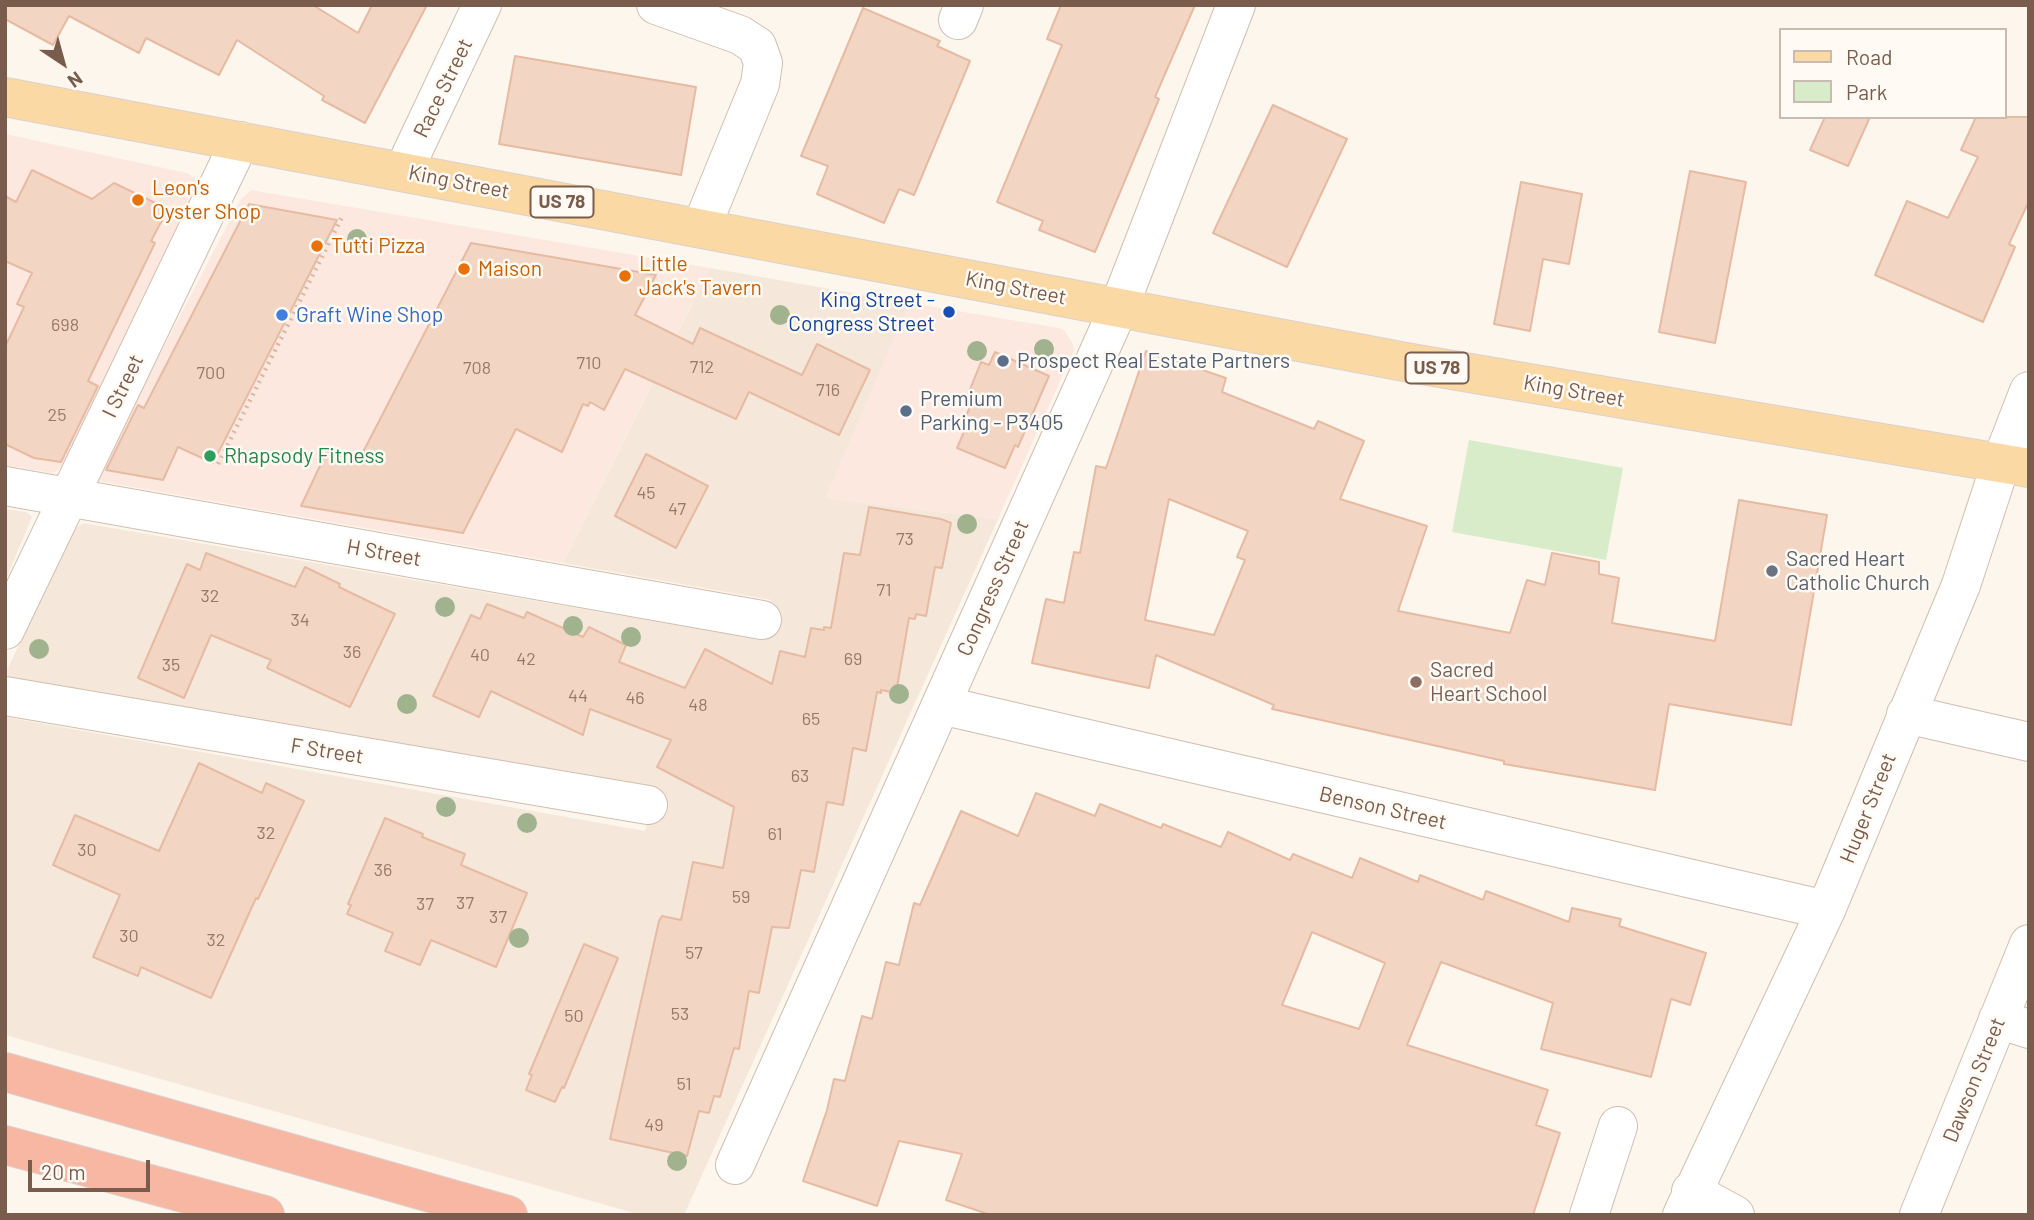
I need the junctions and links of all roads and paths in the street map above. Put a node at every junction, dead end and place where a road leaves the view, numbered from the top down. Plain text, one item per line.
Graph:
1 (482, 5) edge
2 (656, 5) edge
3 (1236, 5) edge
4 (5, 97) edge
5 (240, 141) junction
6 (403, 172) junction
7 (343, 215) dead end
8 (701, 228) junction
9 (1119, 307) junction
10 (2029, 391) edge
11 (218, 464) dead end
12 (2015, 466) edge
13 (5, 486) edge
14 (69, 497) junction
15 (762, 620) dead end
16 (5, 630) edge
17 (5, 696) edge
18 (941, 705) junction
19 (1906, 714) junction
20 (2029, 742) edge
21 (648, 805) dead end
22 (1826, 910) junction
23 (2029, 944) edge
24 (2014, 1024) edge
25 (5, 1072) edge
26 (1618, 1126) dead end
27 (5, 1145) edge
28 (735, 1165) dead end
29 (1686, 1203) edge
30 (265, 1215) edge
31 (508, 1215) edge
32 (1589, 1215) edge
33 (1735, 1215) edge
34 (1919, 1215) edge

1 - 6 street, Race Street
2 - 8 street
3 - 9 street, Congress Street
4 - 5 main road, King Street / US 78
5 - 6 main road, King Street / US 78
5 - 14 street, I Street
6 - 8 main road, King Street / US 78
7 - 11 path
8 - 9 main road, King Street / US 78
9 - 12 main road, King Street / US 78
9 - 18 street, Congress Street
10 - 12 street, Huger Street
12 - 19 street, Huger Street
13 - 14 street, H Street
14 - 15 street, H Street
14 - 16 street, I Street
17 - 21 street, F Street
18 - 22 street, Benson Street
18 - 28 street, Congress Street
19 - 20 street
19 - 22 street, Huger Street
22 - 29 street, Huger Street
23 - 24 street, Dawson Street
24 - 34 street, Dawson Street
25 - 31 highway
26 - 32 street
27 - 30 highway
29 - 33 street

